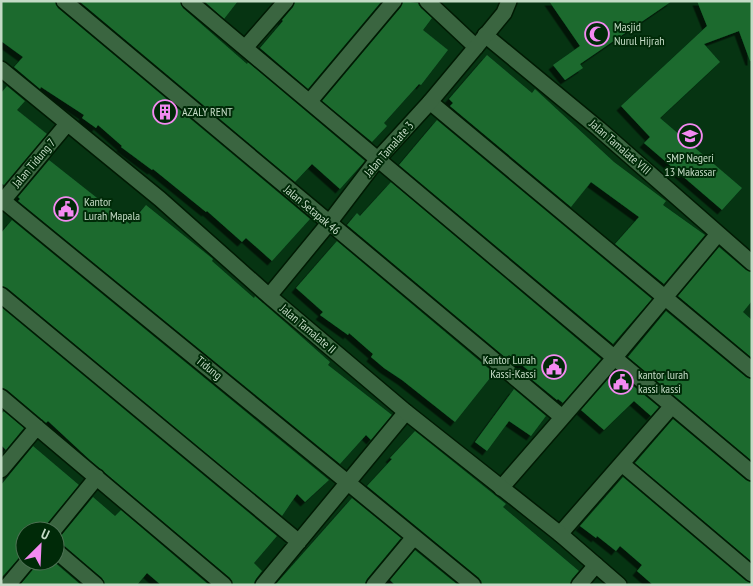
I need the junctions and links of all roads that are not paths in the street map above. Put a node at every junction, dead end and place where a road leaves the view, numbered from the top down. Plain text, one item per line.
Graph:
1 (64, 1) edge
2 (189, 1) edge
3 (286, 1) edge
4 (394, 1) edge
5 (427, 1) edge
6 (509, 1) edge
7 (481, 41) junction
8 (245, 48) junction
9 (1, 69) edge
10 (310, 102) junction
11 (430, 102) junction
12 (67, 124) junction
13 (377, 160) junction
14 (2, 201) edge
15 (329, 223) junction
16 (718, 234) junction
17 (752, 263) edge
18 (1, 295) edge
19 (269, 296) junction
20 (665, 297) junction
21 (615, 357) junction
22 (752, 370) edge
23 (1, 397) edge
24 (672, 406) junction
25 (406, 412) junction
26 (562, 417) junction
27 (37, 427) junction
28 (622, 464) junction
29 (1, 470) edge
30 (752, 473) edge
31 (97, 478) junction
32 (349, 482) junction
33 (501, 488) junction
34 (61, 521) edge
35 (560, 534) junction
36 (414, 537) junction
37 (299, 542) junction
38 (65, 559) edge
39 (596, 565) junction
40 (20, 571) edge
41 (752, 574) edge
42 (8, 585) edge
43 (96, 585) edge
44 (224, 585) edge
45 (263, 585) edge
46 (374, 585) edge
47 (473, 585) edge
48 (579, 585) edge
49 (619, 585) edge

1 - 15 street, Jalan Setapak 46
2 - 8 street
3 - 8 street
4 - 10 street
5 - 7 street, Jalan Tamalate VIII
6 - 7 street, Jalan Tamalate 3
7 - 11 street, Jalan Tamalate 3
7 - 16 street, Jalan Tamalate VIII
8 - 10 street
9 - 12 street, Jalan Tamalate II
10 - 13 street
11 - 13 street, Jalan Tamalate 3
11 - 20 street
12 - 14 street, Jalan Tidung 7
12 - 19 street, Jalan Tamalate II
13 - 15 street, Jalan Tamalate 3
13 - 21 street
14 - 32 street, Tidung
15 - 19 street, Jalan Tamalate 3
15 - 26 street, Jalan Setapak 46
16 - 17 street, Jalan Tamalate VIII
16 - 20 street
18 - 37 street
19 - 25 street, Jalan Tamalate II
20 - 21 street
20 - 22 street
21 - 24 street
21 - 26 street
23 - 27 street
24 - 28 street
24 - 30 street
25 - 32 street
25 - 33 street, Jalan Tamalate II
26 - 33 street
27 - 29 street
27 - 31 street
28 - 35 street
28 - 41 street
31 - 34 street
31 - 44 street
32 - 36 street, Tidung
32 - 37 street
33 - 35 street, Jalan Tamalate II
35 - 39 street, Jalan Tamalate II
36 - 46 street
36 - 47 street, Tidung
37 - 45 street
38 - 43 street
39 - 48 street
39 - 49 street, Jalan Tamalate II
40 - 42 street

